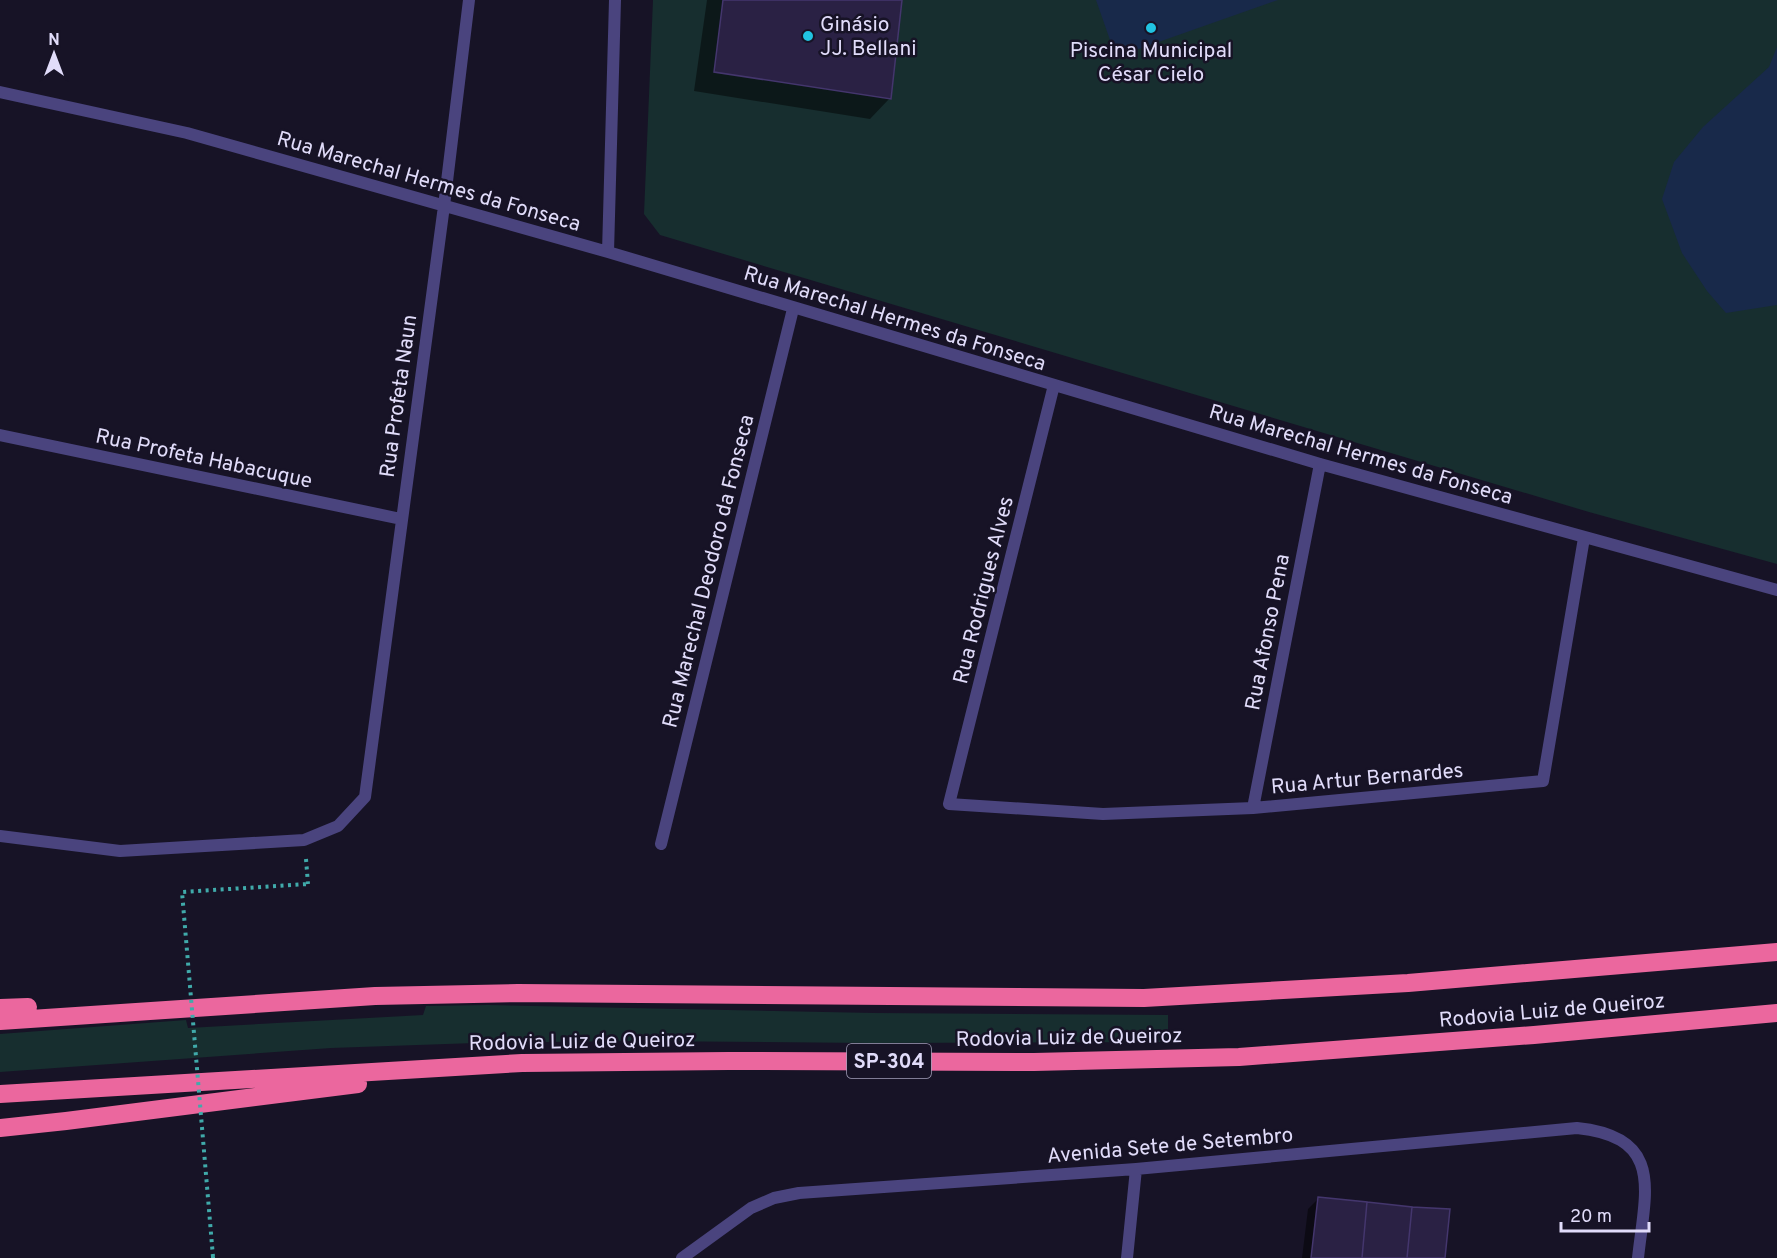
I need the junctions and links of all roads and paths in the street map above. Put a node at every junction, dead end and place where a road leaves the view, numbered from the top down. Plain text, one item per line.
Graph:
1 (469, 0) edge
2 (615, 0) edge
3 (0, 92) edge
4 (444, 206) junction
5 (608, 252) junction
6 (793, 309) junction
7 (1054, 386) junction
8 (0, 435) edge
9 (1320, 464) junction
10 (401, 519) junction
11 (1584, 538) junction
12 (1777, 590) edge
13 (949, 804) joint
14 (1252, 808) junction
15 (0, 836) edge
16 (661, 844) dead end
17 (308, 884) dead end
18 (1777, 952) edge
19 (375, 996) junction
20 (0, 1008) edge
21 (1777, 1013) edge
22 (0, 1021) edge
23 (522, 1062) junction
24 (0, 1094) edge
25 (0, 1128) edge
26 (1136, 1169) junction
27 (213, 1258) edge
28 (682, 1258) edge
29 (1127, 1258) edge
30 (1638, 1258) edge

1 - 4 street, Rua Profeta Naun
2 - 5 street
3 - 4 street, Rua Marechal Hermes da Fonseca
4 - 5 street, Rua Marechal Hermes da Fonseca
4 - 10 street, Rua Profeta Naun
5 - 6 street, Rua Marechal Hermes da Fonseca
6 - 7 street, Rua Marechal Hermes da Fonseca
6 - 16 street, Rua Marechal Deodoro da Fonseca
7 - 9 street, Rua Marechal Hermes da Fonseca
7 - 13 street, Rua Rodrigues Alves
8 - 10 street, Rua Profeta Habacuque
9 - 11 street, Rua Marechal Hermes da Fonseca
9 - 14 street, Rua Afonso Pena
10 - 15 street, Rua Profeta Naun
11 - 12 street, Rua Marechal Hermes da Fonseca
11 - 14 street, Rua Artur Bernardes
13 - 14 street, Rua Artur Bernardes
17 - 27 path, bridge
18 - 19 highway, Rodovia Luiz de Queiroz
19 - 20 highway
19 - 22 highway, Rodovia Luiz de Queiroz
21 - 23 highway, Rodovia Luiz de Queiroz / SP-304
23 - 24 highway, Rodovia Luiz de Queiroz / SP-304
23 - 25 highway
26 - 28 street, Avenida Sete de Setembro
26 - 29 street
26 - 30 street, Avenida Sete de Setembro

